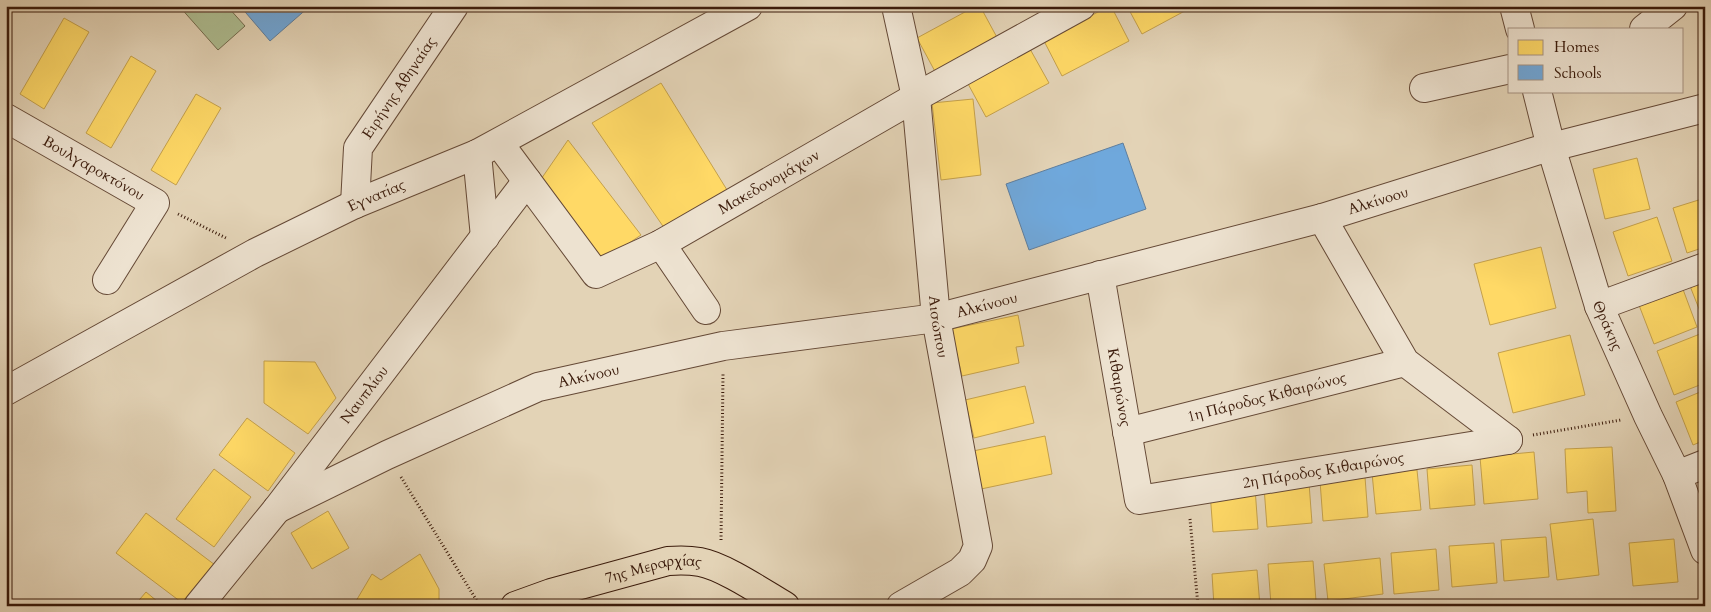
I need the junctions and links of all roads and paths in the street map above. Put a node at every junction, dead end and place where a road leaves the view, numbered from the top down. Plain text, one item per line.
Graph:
1 (454, 6) edge
2 (748, 6) edge
3 (896, 6) edge
4 (1082, 6) edge
5 (1514, 6) edge
6 (1673, 6) edge
7 (1520, 28) edge
8 (1645, 28) edge
9 (1508, 69) edge
10 (1424, 88) dead end
11 (1537, 92) edge
12 (916, 97) junction
13 (1705, 108) edge
14 (6, 118) edge
15 (1551, 147) junction
16 (488, 148) junction
17 (527, 181) junction
18 (155, 202) junction
19 (355, 204) junction
20 (1322, 218) junction
21 (485, 237) junction
22 (661, 244) junction
23 (255, 253) junction
24 (1705, 267) edge
25 (1100, 275) junction
26 (107, 280) dead end
27 (1599, 306) junction
28 (706, 310) dead end
29 (936, 318) junction
30 (723, 346) junction
31 (1405, 362) junction
32 (6, 391) edge
33 (1648, 416) junction
34 (1127, 432) junction
35 (1508, 440) junction
36 (387, 455) junction
37 (1705, 464) edge
38 (1677, 475) junction
39 (1188, 491) junction
40 (1139, 500) joint
41 (277, 509) junction
42 (1705, 550) edge
43 (721, 570) junction
44 (198, 606) edge
45 (480, 606) edge
46 (514, 606) edge
47 (785, 606) edge
48 (901, 606) edge
49 (1198, 606) edge

1 - 19 street, Ειρήνης Αθηναίας
2 - 16 street, Εγνατίας
3 - 12 street, Αισώπου
4 - 12 street, Μακεδονομάχων
5 - 7 street
6 - 8 street
9 - 10 street
11 - 15 street, Θράκης
12 - 22 street, Μακεδονομάχων
12 - 29 street, Αισώπου
13 - 15 street, Αλκίνοου
14 - 18 street, Βουλγαροκτόνου
15 - 20 street, Αλκίνοου
15 - 27 street, Θράκης
16 - 17 street, Μακεδονομάχων
16 - 19 street, Εγνατίας
16 - 21 street
17 - 21 street, Ναυπλίου
17 - 22 street, Μακεδονομάχων
18 - 23 path
18 - 26 street, Βουλγαροκτόνου
19 - 23 street, Εγνατίας
20 - 25 street, Αλκίνοου
20 - 31 street
21 - 41 street, Ναυπλίου
22 - 28 street
23 - 32 street, Εγνατίας
24 - 27 street
25 - 29 street, Αλκίνοου
25 - 34 street, Κιθαιρώνος
27 - 33 street, Θράκης
29 - 30 street, Αλκίνοου
29 - 48 street, Αισώπου
30 - 36 street, Αλκίνοου
30 - 43 path
31 - 34 street, 1η Πάροδος Κιθαιρώνος
31 - 35 street
33 - 35 path
33 - 38 street, Θράκης
34 - 40 street, Κιθαιρώνος
35 - 39 street, 2η Πάροδος Κιθαιρώνος
36 - 41 street, Αλκίνοου
36 - 45 path
37 - 38 street
38 - 42 street, Θράκης
39 - 40 street, 2η Πάροδος Κιθαιρώνος
39 - 49 path
41 - 44 street, Ναυπλίου
43 - 46 main road, 7ης Μεραρχίας
43 - 47 main road, 7ης Μεραρχίας

